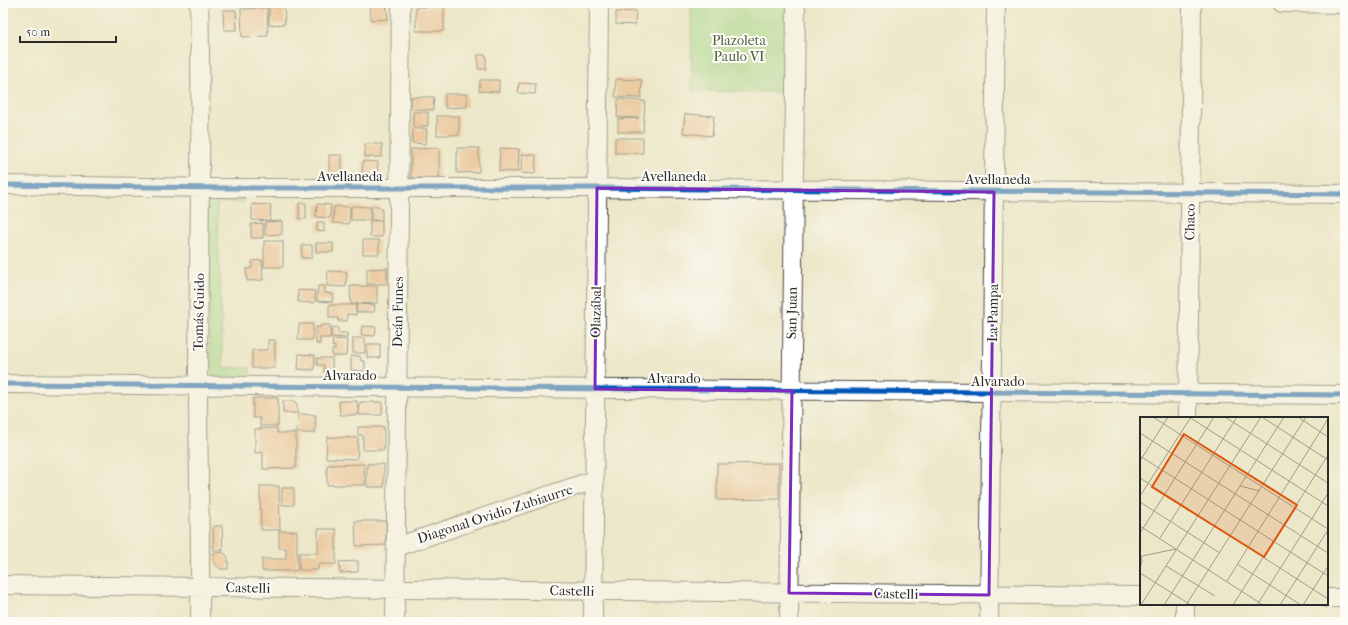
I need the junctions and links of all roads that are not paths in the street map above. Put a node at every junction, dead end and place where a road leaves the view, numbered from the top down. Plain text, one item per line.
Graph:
1 (199, 3) edge
2 (401, 3) edge
3 (599, 3) edge
4 (796, 3) edge
5 (996, 3) edge
6 (1192, 3) edge
7 (1282, 3) edge
8 (1345, 4) edge
9 (3, 185) edge
10 (200, 188) junction
11 (399, 188) junction
12 (597, 188) junction
13 (794, 189) junction
14 (994, 192) junction
15 (1190, 192) junction
16 (1345, 194) edge
17 (3, 384) edge
18 (198, 386) junction
19 (397, 387) junction
20 (595, 389) junction
21 (792, 391) junction
22 (992, 393) junction
23 (1188, 394) junction
24 (1345, 395) edge
25 (1188, 417) edge
26 (594, 480) junction
27 (396, 547) junction
28 (3, 585) edge
29 (200, 587) junction
30 (396, 589) junction
31 (593, 591) junction
32 (789, 593) junction
33 (989, 595) junction
34 (1140, 596) edge
35 (1328, 598) edge
36 (1345, 598) edge
37 (1185, 605) edge
38 (200, 622) edge
39 (395, 622) edge
40 (593, 622) edge
41 (789, 622) edge
42 (989, 622) edge
43 (1185, 622) edge

1 - 10 street, Tomás Guido
2 - 11 street, Deán Funes
3 - 12 street, Olazábal
4 - 13 street, San Juan
5 - 14 street, La Pampa
6 - 15 street, Chaco
7 - 8 street
9 - 10 street, Avellaneda
10 - 11 street, Avellaneda
10 - 18 street, Tomás Guido
11 - 12 street, Avellaneda
11 - 19 street, Deán Funes
12 - 13 street, Avellaneda
12 - 20 street, Olazábal
13 - 14 street, Avellaneda
13 - 21 street, San Juan
14 - 15 street, Avellaneda
14 - 22 street, La Pampa
15 - 16 street, Avellaneda
15 - 23 street, Chaco
17 - 18 street, Alvarado
18 - 19 street, Alvarado
18 - 29 street, Tomás Guido
19 - 20 street, Alvarado
19 - 27 street, Deán Funes
20 - 21 street, Alvarado
20 - 26 street, Olazábal
21 - 22 street, Alvarado
21 - 32 street, San Juan
22 - 23 street, Alvarado
22 - 33 street, La Pampa
23 - 24 street, Alvarado
23 - 25 street, Chaco
26 - 27 street, Diagonal Ovidio Zubiaurre
26 - 31 street, Olazábal
27 - 30 street, Deán Funes
28 - 29 street, Castelli
29 - 30 street, Castelli
29 - 38 street, Tomás Guido
30 - 31 street, Castelli
30 - 39 street, Deán Funes
31 - 32 street, Castelli
31 - 40 street, Olazábal
32 - 33 street, Castelli
32 - 41 street, San Juan
33 - 34 street, Castelli
33 - 42 street, La Pampa
35 - 36 street
37 - 43 street

